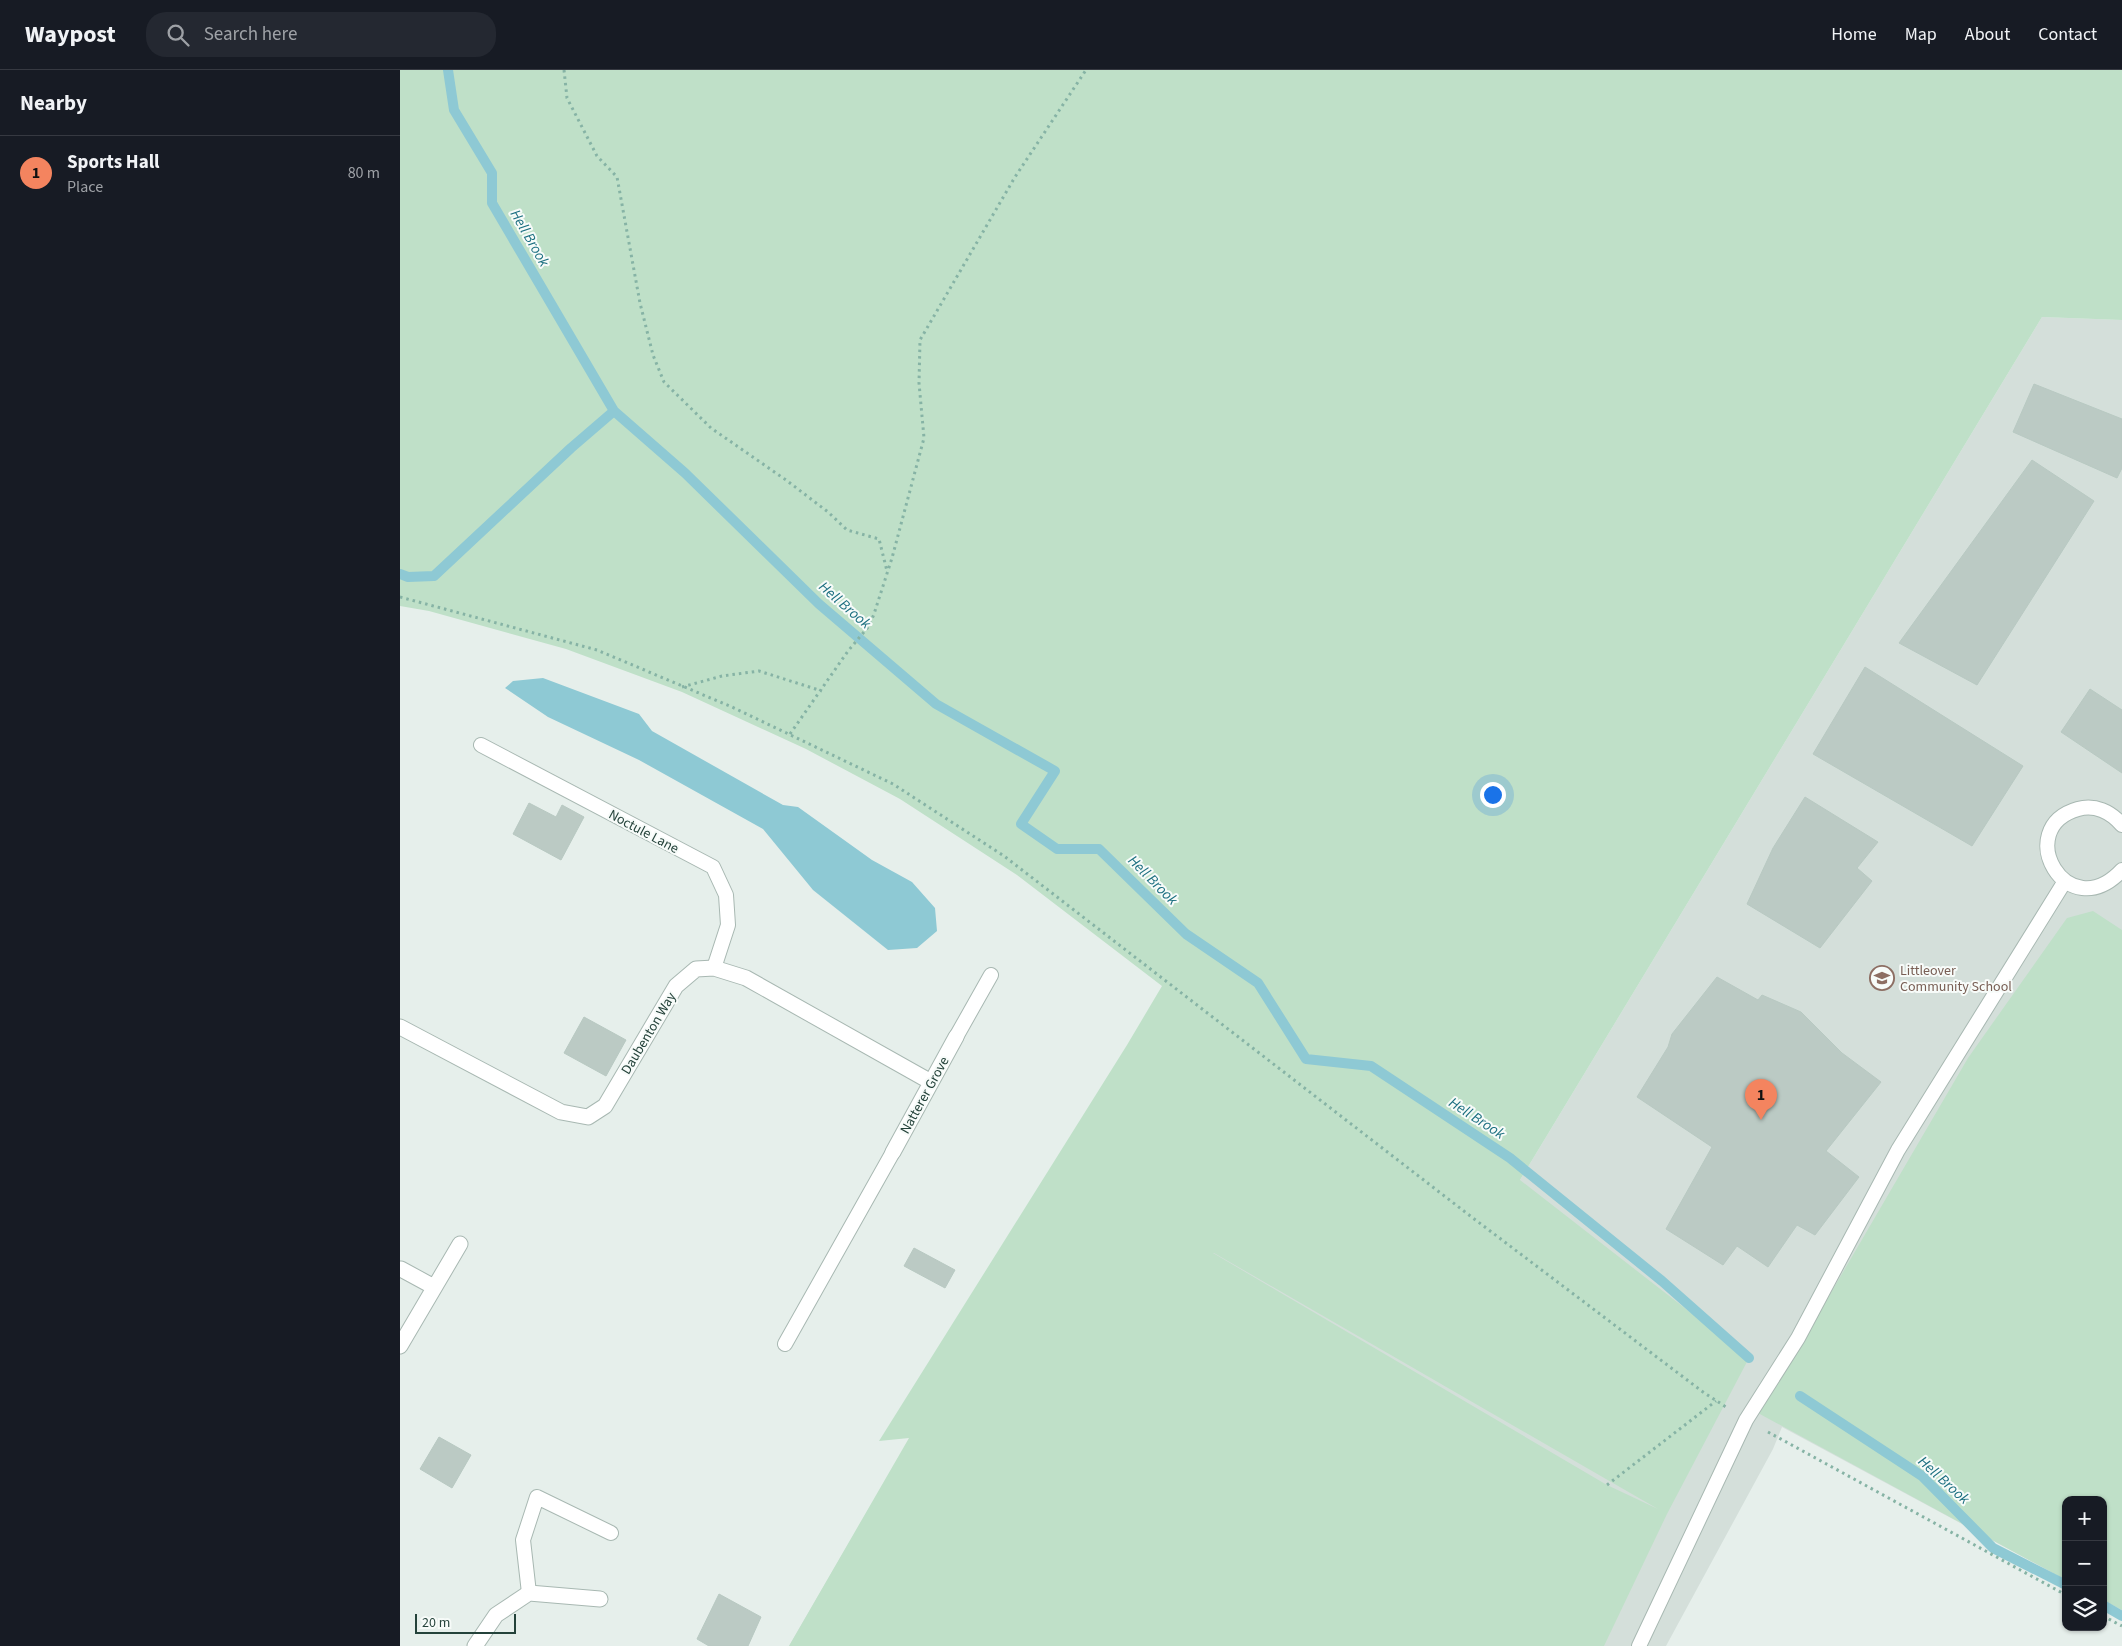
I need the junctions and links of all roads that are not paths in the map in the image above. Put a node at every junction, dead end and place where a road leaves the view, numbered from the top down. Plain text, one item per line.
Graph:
1 (481, 745) dead end
2 (2122, 825) edge
3 (2122, 870) edge
4 (2065, 882) junction
5 (714, 968) junction
6 (992, 975) dead end
7 (400, 1027) edge
8 (956, 1037) joint
9 (931, 1082) junction
10 (893, 1152) joint
11 (460, 1244) dead end
12 (401, 1268) dead end
13 (434, 1287) junction
14 (785, 1344) dead end
15 (400, 1346) edge
16 (610, 1533) dead end
17 (529, 1593) junction
18 (600, 1599) dead end
19 (475, 1646) edge
20 (1639, 1646) edge

1 - 5 lane, Noctule Lane
2 - 4 lane
3 - 4 lane
4 - 20 lane
5 - 7 street, Daubenton Way
5 - 9 street
6 - 8 lane
8 - 9 street, Natterer Grove
9 - 10 street, Natterer Grove
10 - 14 lane
11 - 13 street
12 - 13 street
13 - 15 street
16 - 17 lane
17 - 18 street
17 - 19 street

